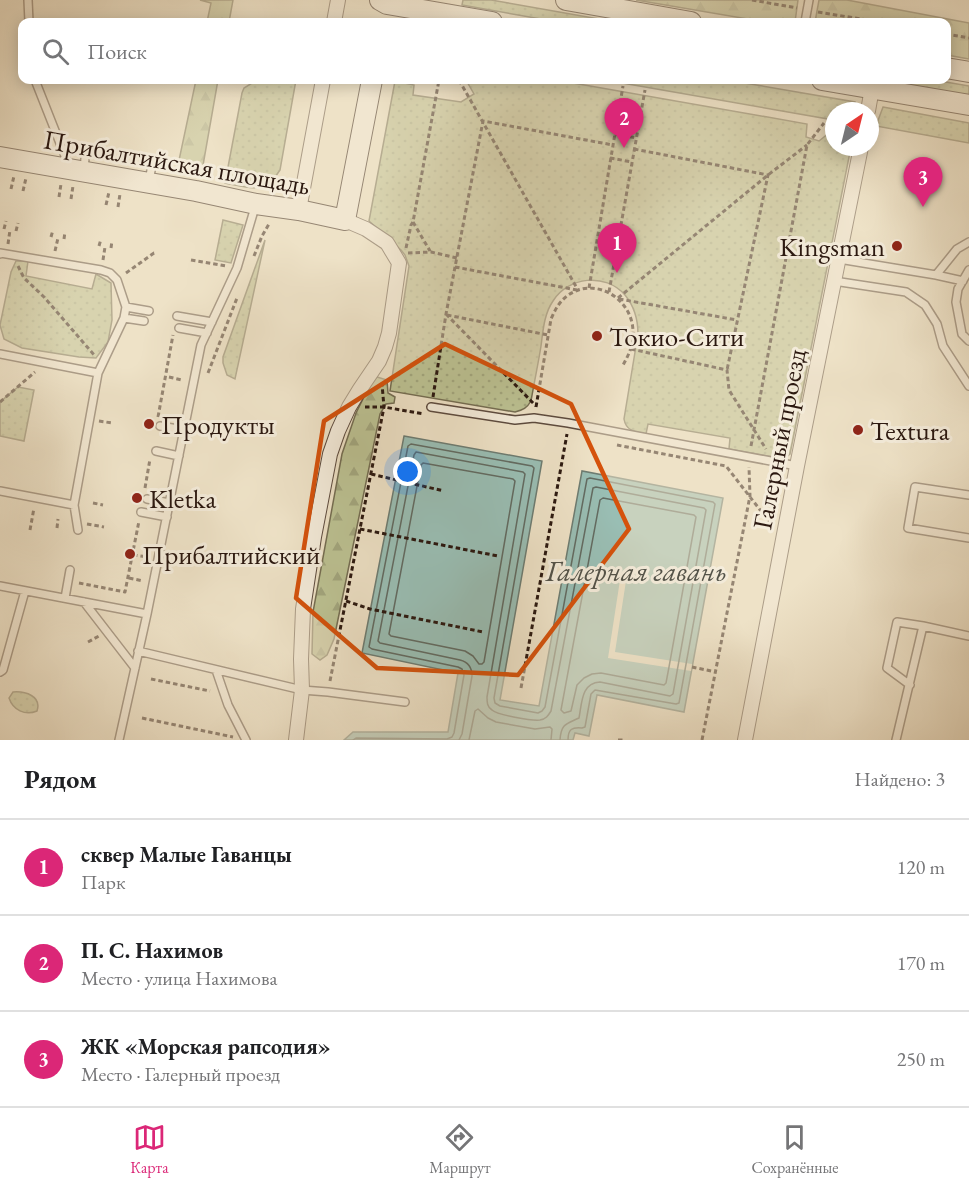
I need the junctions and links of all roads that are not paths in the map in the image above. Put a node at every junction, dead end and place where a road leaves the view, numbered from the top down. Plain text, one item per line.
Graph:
1 (28, 0) edge
2 (338, 0) edge
3 (566, 0) edge
4 (809, 0) edge
5 (384, 7) edge
6 (29, 18) edge
7 (335, 18) edge
8 (463, 18) edge
9 (668, 18) edge
10 (806, 18) edge
11 (951, 69) edge
12 (969, 72) edge
13 (37, 84) edge
14 (322, 84) edge
15 (371, 84) edge
16 (847, 84) edge
17 (872, 88) junction
18 (870, 102) edge
19 (969, 105) edge
20 (86, 148) dead end
21 (859, 156) edge
22 (0, 157) edge
23 (153, 160) dead end
24 (72, 175) junction
25 (149, 183) junction
26 (256, 204) junction
27 (299, 210) junction
28 (345, 220) junction
29 (969, 242) edge
30 (2, 253) edge
31 (839, 259) junction
32 (969, 270) edge
33 (936, 275) junction
34 (834, 281) junction
35 (963, 281) junction
36 (126, 307) junction
37 (149, 311) dead end
38 (177, 316) dead end
39 (124, 318) junction
40 (144, 321) dead end
41 (212, 322) junction
42 (178, 328) dead end
43 (207, 333) junction
44 (969, 341) edge
45 (0, 354) edge
46 (98, 373) junction
47 (969, 386) edge
48 (431, 406) road end
49 (160, 426) dead end
50 (184, 430) junction
51 (156, 452) dead end
52 (179, 456) junction
53 (797, 466) junction
54 (0, 491) edge
55 (969, 495) edge
56 (147, 499) dead end
57 (170, 503) junction
58 (74, 505) junction
59 (141, 512) dead end
60 (167, 517) junction
61 (78, 530) dead end
62 (969, 538) edge
63 (70, 570) dead end
64 (0, 586) edge
65 (25, 591) junction
66 (65, 598) junction
67 (84, 602) junction
68 (147, 614) junction
69 (923, 626) junction
70 (969, 636) edge
71 (138, 651) junction
72 (135, 668) junction
73 (216, 670) junction
74 (0, 672) edge
75 (910, 685) junction
76 (302, 690) junction
77 (405, 702) dead end
78 (118, 740) edge
79 (246, 740) edge
80 (296, 740) edge
81 (745, 740) edge
82 (896, 740) edge

1 - 6 lane
2 - 7 street
3 - 9 street
4 - 10 lane
5 - 8 street
11 - 12 street
13 - 24 lane
14 - 27 street
15 - 28 street
16 - 17 street
17 - 18 street
17 - 19 street
20 - 24 lane
21 - 31 street, Галерный проезд
22 - 24 street, Прибалтийская площадь
23 - 25 lane
24 - 25 street, Прибалтийская площадь
25 - 26 street, Прибалтийская площадь
26 - 27 street, Прибалтийская площадь
26 - 41 lane
27 - 28 street, Прибалтийская площадь
28 - 76 street
29 - 33 lane
30 - 36 lane
31 - 33 lane
31 - 34 street, Галерный проезд
32 - 35 lane
33 - 35 lane
34 - 47 lane
34 - 53 street, Галерный проезд
35 - 44 lane
36 - 37 lane
36 - 39 lane
38 - 41 lane
39 - 40 lane
39 - 46 lane
41 - 43 lane
42 - 43 lane
43 - 50 lane
45 - 46 lane
46 - 58 lane
48 - 53 lane
49 - 50 lane
50 - 52 lane
51 - 52 lane
52 - 57 lane
53 - 81 street, Галерный проезд
54 - 58 lane
55 - 62 lane
56 - 57 lane
57 - 60 lane
58 - 61 lane
59 - 60 lane
60 - 68 lane
63 - 66 lane
64 - 65 lane
65 - 66 lane
65 - 74 lane
66 - 67 lane
67 - 68 lane
67 - 72 lane
68 - 71 lane
69 - 70 lane
69 - 75 lane
69 - 75 lane
71 - 72 lane
71 - 73 lane
72 - 78 lane
73 - 76 lane
73 - 79 lane
75 - 82 lane
76 - 77 lane
76 - 80 street

